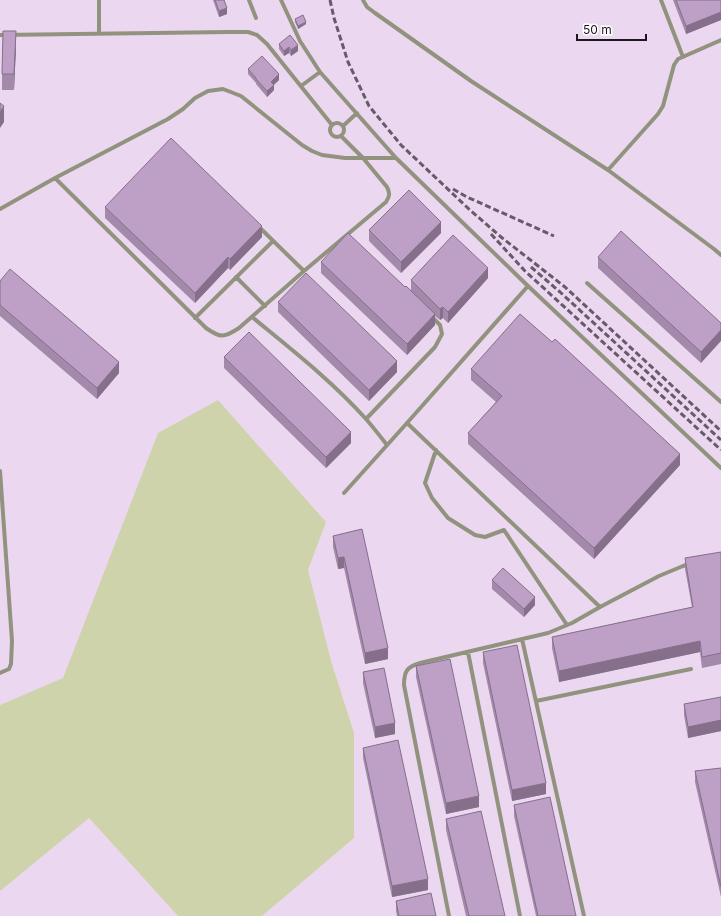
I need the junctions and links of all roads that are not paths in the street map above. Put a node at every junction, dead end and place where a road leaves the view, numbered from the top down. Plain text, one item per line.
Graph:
1 (99, 0) edge
2 (249, 0) edge
3 (281, 0) edge
4 (363, 0) edge
5 (661, 0) edge
6 (256, 18) dead end
7 (99, 33) junction
8 (0, 35) edge
9 (721, 40) edge
10 (683, 57) junction
11 (320, 72) junction
12 (301, 86) junction
13 (357, 113) junction
14 (332, 125) junction
15 (343, 126) junction
16 (341, 136) junction
17 (363, 158) junction
18 (396, 158) junction
19 (608, 170) junction
20 (55, 178) junction
21 (0, 208) edge
22 (257, 225) edge
23 (348, 234) junction
24 (354, 239) edge
25 (274, 241) junction
26 (721, 255) edge
27 (304, 271) junction
28 (236, 277) junction
29 (587, 284) dead end
30 (528, 286) junction
31 (265, 306) junction
32 (428, 312) edge
33 (252, 317) junction
34 (195, 318) junction
35 (721, 402) edge
36 (366, 419) junction
37 (407, 423) junction
38 (387, 445) junction
39 (436, 450) junction
40 (721, 468) edge
41 (0, 470) edge
42 (344, 493) dead end
43 (1, 510) edge
44 (696, 562) edge
45 (600, 607) junction
46 (567, 625) junction
47 (522, 639) junction
48 (468, 652) junction
49 (692, 668) dead end
50 (0, 673) edge
51 (536, 701) junction
52 (449, 916) edge
53 (520, 916) edge
54 (584, 916) edge

1 - 7 lane
2 - 6 lane
3 - 11 lane
4 - 19 lane
5 - 10 lane
7 - 8 lane
7 - 12 lane
9 - 10 lane
10 - 19 lane
11 - 12 lane
11 - 13 lane
12 - 14 lane
13 - 15 lane
13 - 18 lane
14 - 15 lane
14 - 16 lane
15 - 16 lane
16 - 17 lane
17 - 18 lane
17 - 20 lane
17 - 23 lane
18 - 30 lane
19 - 26 lane
20 - 21 lane
20 - 34 lane
22 - 25 lane
23 - 24 lane
23 - 27 lane
25 - 27 lane
25 - 28 lane
27 - 31 lane
28 - 31 lane
28 - 34 lane
29 - 35 lane
30 - 37 lane
30 - 40 lane
31 - 33 lane
32 - 36 lane
33 - 34 lane
33 - 36 lane
36 - 38 lane
37 - 38 lane
37 - 39 lane
38 - 42 lane
39 - 45 lane
39 - 46 lane
41 - 43 lane
43 - 50 lane
44 - 45 lane
45 - 46 lane
46 - 47 lane
47 - 48 lane
47 - 51 lane
48 - 52 lane
48 - 53 lane
49 - 51 lane
51 - 54 lane

